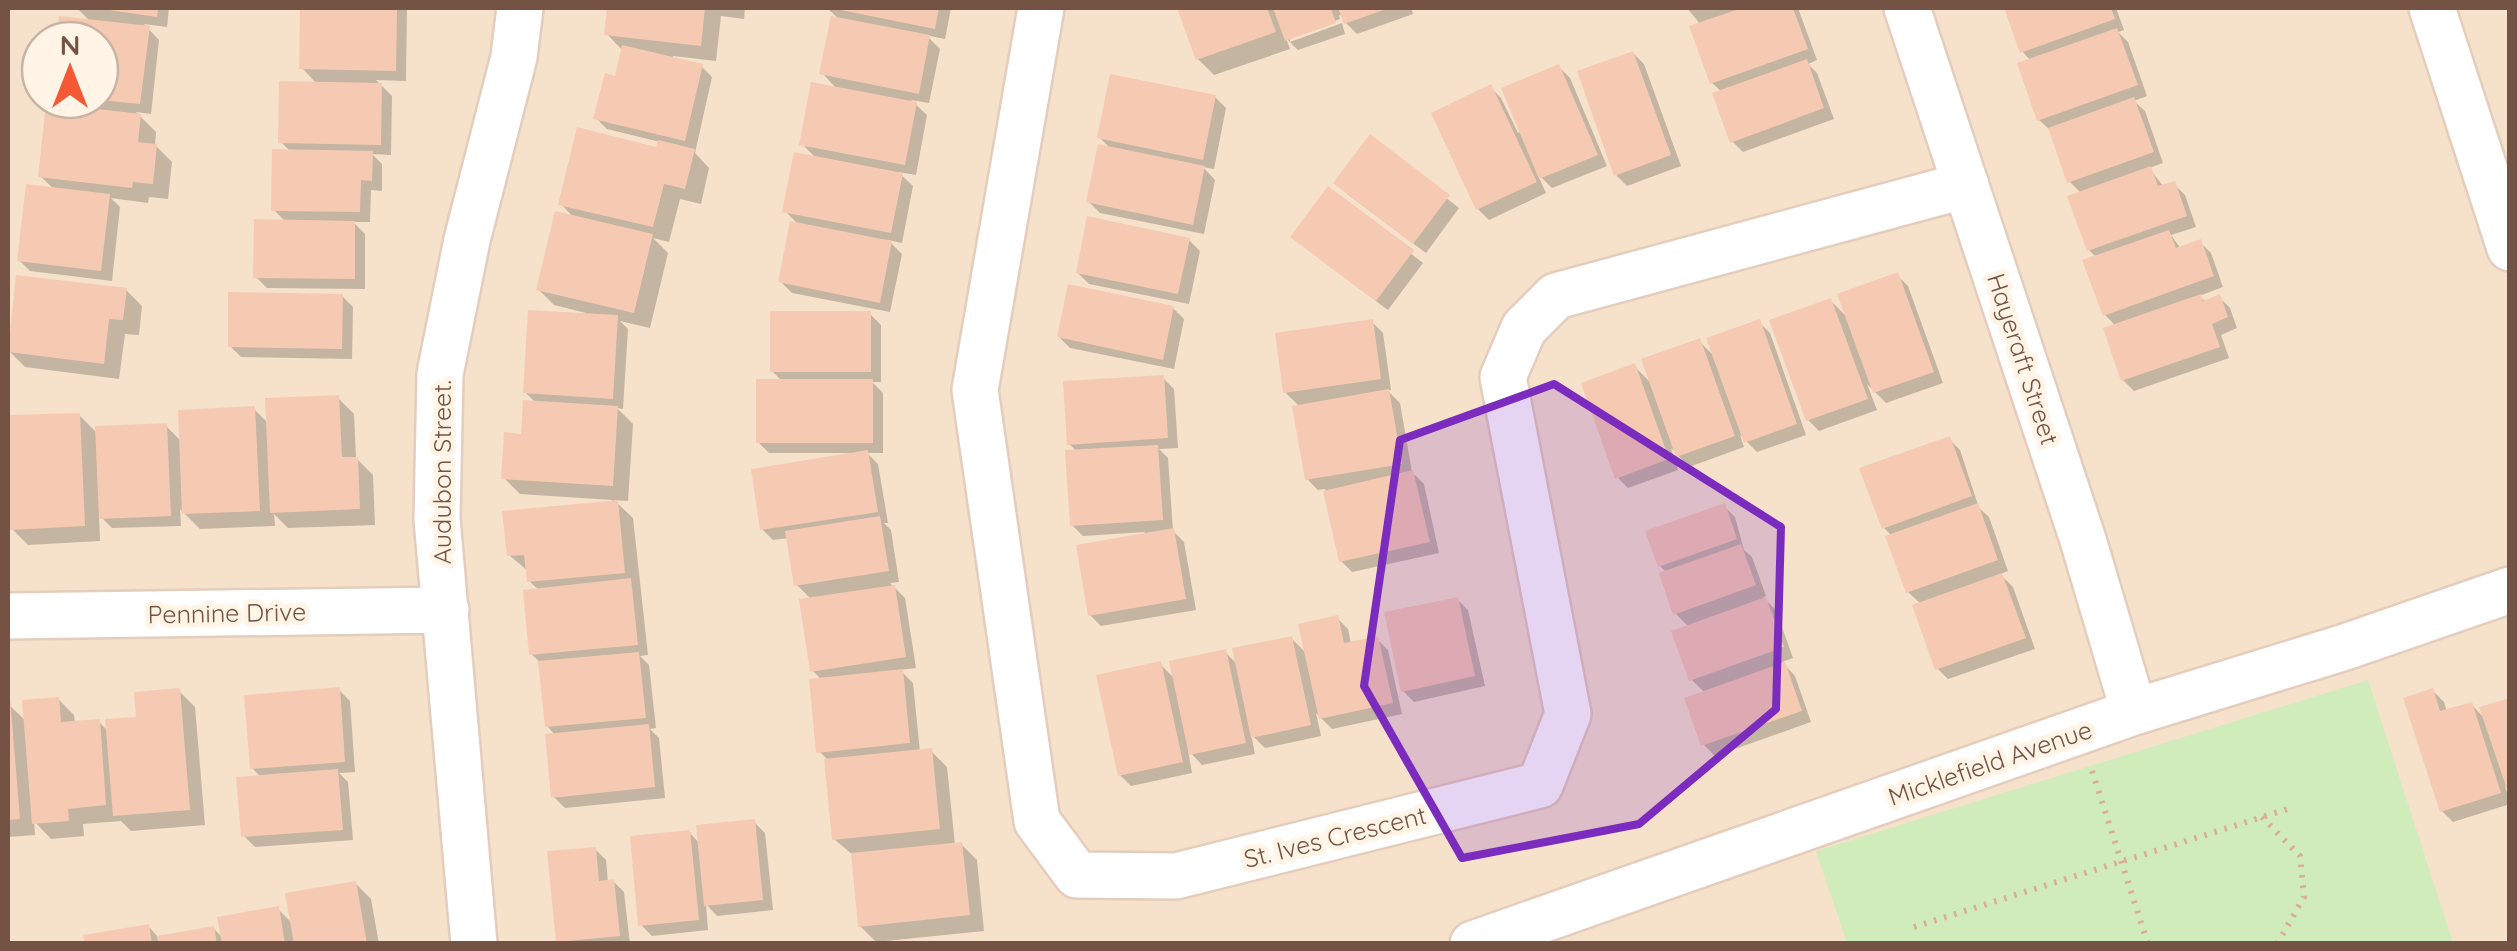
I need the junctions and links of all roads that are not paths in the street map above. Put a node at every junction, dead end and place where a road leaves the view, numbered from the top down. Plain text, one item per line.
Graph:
1 (520, 8) edge
2 (1040, 8) edge
3 (1907, 8) edge
4 (2432, 8) edge
5 (1966, 185) junction
6 (2510, 248) edge
7 (2510, 590) edge
8 (446, 610) junction
9 (8, 616) edge
10 (2134, 712) junction
11 (474, 944) edge
12 (1473, 944) edge

1 - 8 street, Audubon Street.
2 - 5 street, St. Ives Crescent
3 - 5 street, Hayeraft Street
4 - 6 street
5 - 10 street, Hayeraft Street
7 - 10 street, Micklefield Avenue
8 - 9 street, Pennine Drive
8 - 11 street, Audubon Street.
10 - 12 street, Micklefield Avenue

